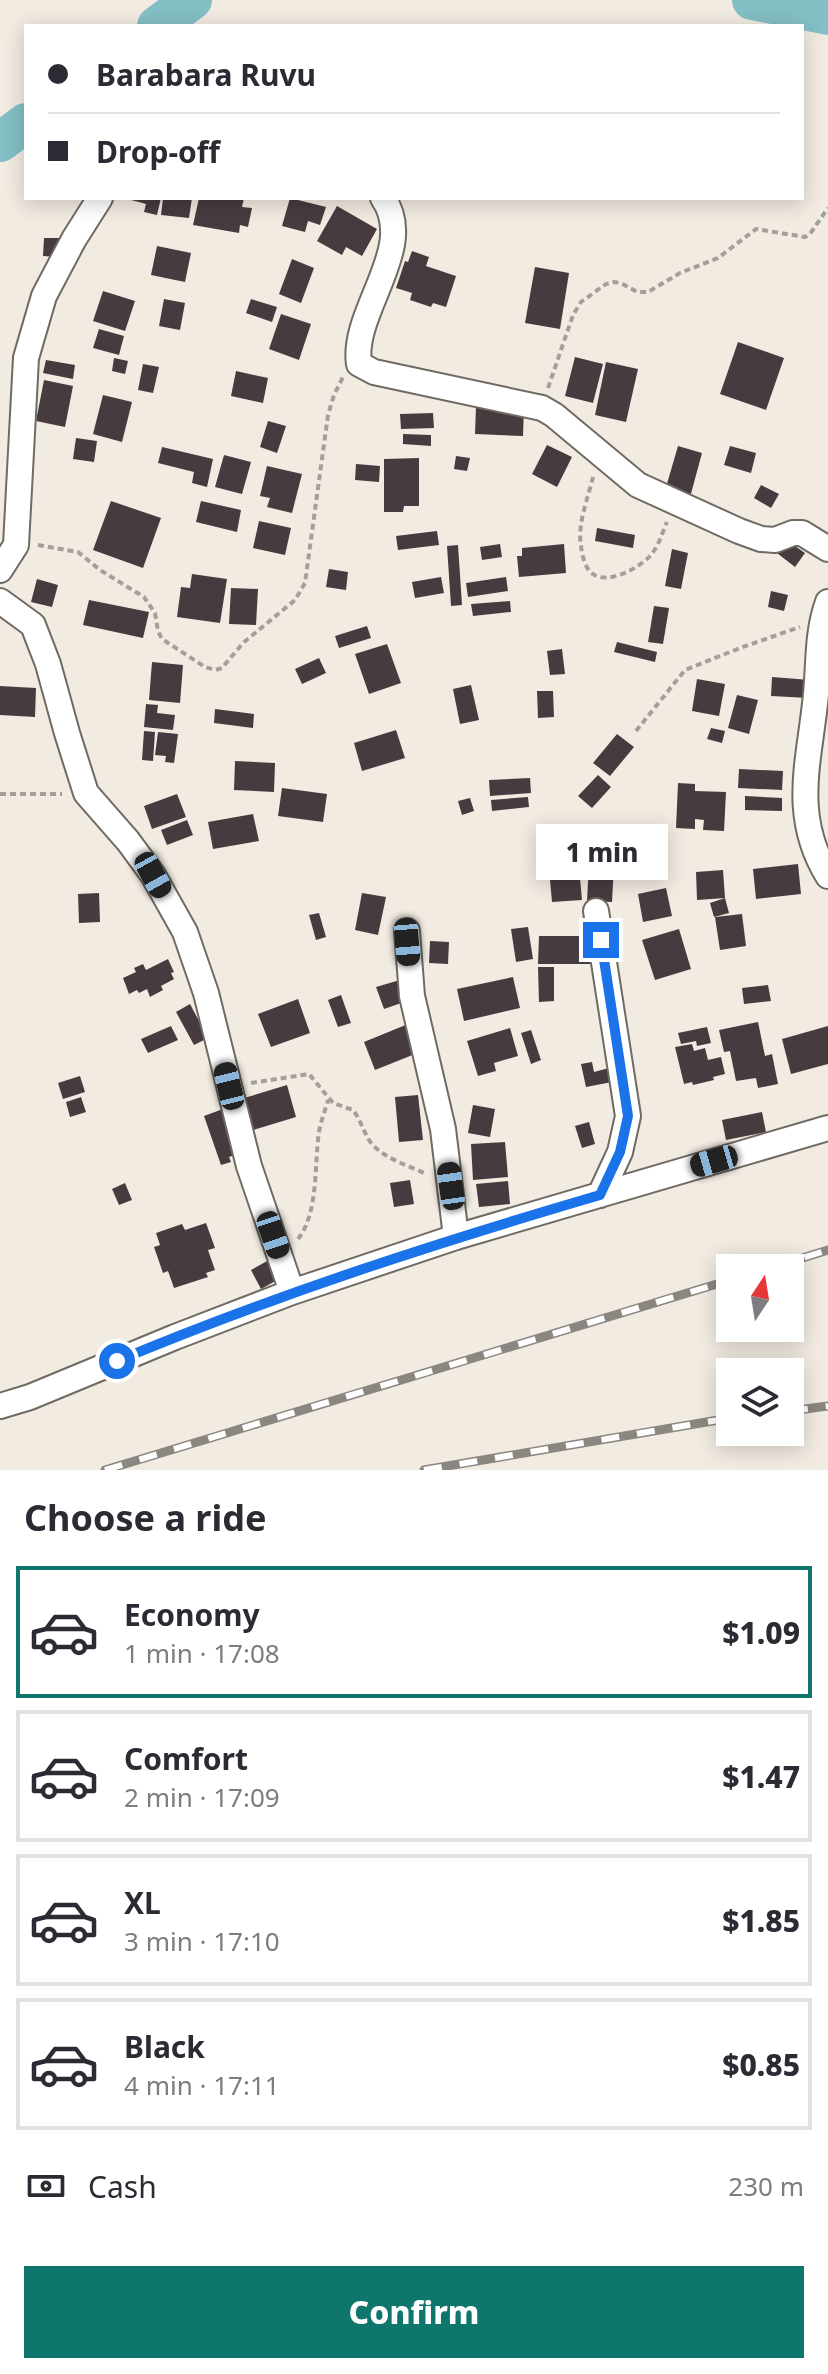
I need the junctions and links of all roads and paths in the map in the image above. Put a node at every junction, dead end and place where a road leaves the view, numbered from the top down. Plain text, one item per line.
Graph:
1 (99, 200) edge
2 (384, 200) edge
3 (828, 208) edge
4 (359, 364) junction
5 (542, 408) junction
6 (599, 452) junction
7 (676, 503) junction
8 (16, 545) junction
9 (828, 549) edge
10 (0, 570) edge
11 (0, 601) edge
12 (825, 611) edge
13 (636, 731) dead end
14 (86, 793) junction
15 (0, 794) edge
16 (828, 876) edge
17 (596, 911) dead end
18 (407, 931) dead end
19 (229, 1086) junction
20 (329, 1099) junction
21 (828, 1128) edge
22 (451, 1186) junction
23 (600, 1195) junction
24 (456, 1237) junction
25 (281, 1258) junction
26 (292, 1292) junction
27 (0, 1406) edge

1 - 8 street
2 - 4 street
3 - 5 path
4 - 5 street
4 - 8 path
5 - 6 street
6 - 7 street
6 - 7 path
7 - 9 street
8 - 10 street
11 - 14 street
12 - 13 path
12 - 16 street
14 - 15 path
14 - 19 street
17 - 23 street
18 - 22 street
19 - 20 path
19 - 25 street
20 - 22 path
20 - 25 path
21 - 23 street
22 - 24 street
23 - 24 street
24 - 26 street
25 - 26 street
26 - 27 street

